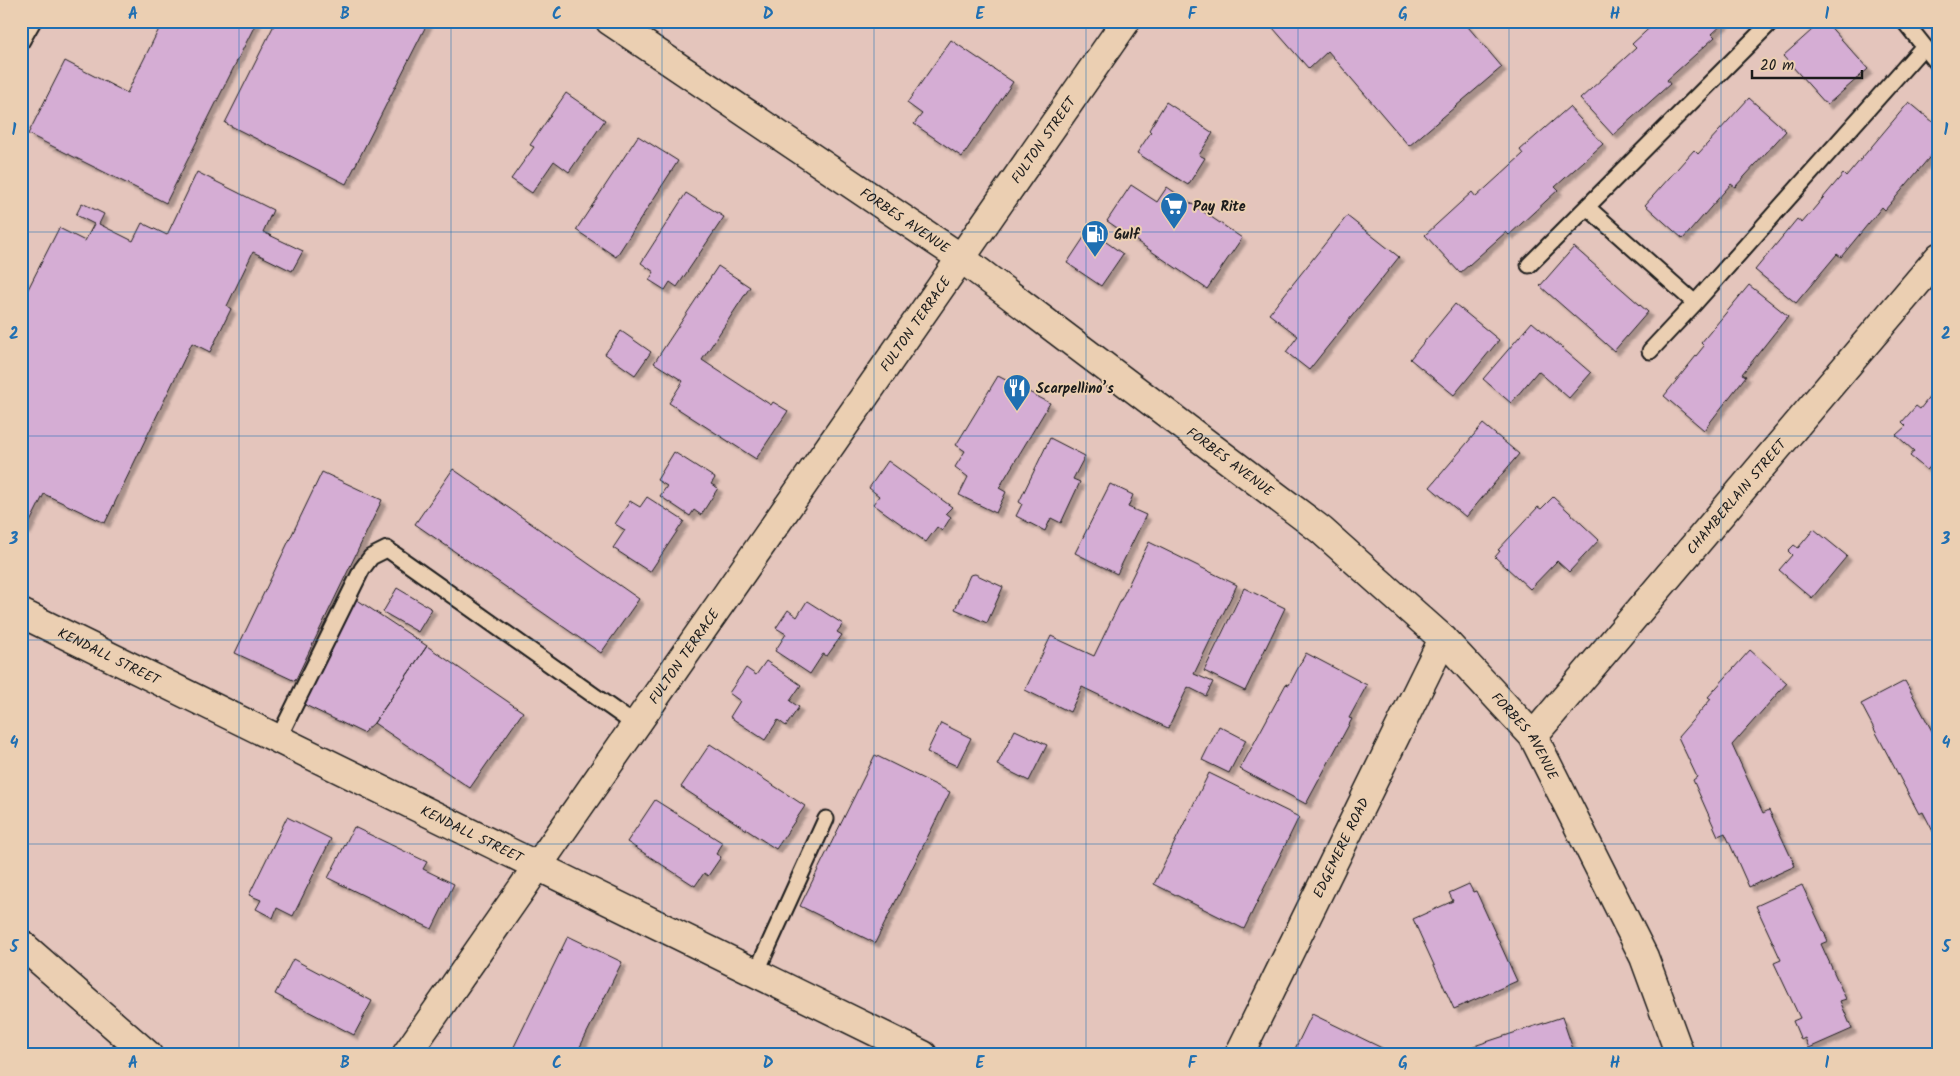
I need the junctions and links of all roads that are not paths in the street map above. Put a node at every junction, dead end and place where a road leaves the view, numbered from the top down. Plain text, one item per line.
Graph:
1 (33, 21) edge
2 (1126, 21) edge
3 (1772, 21) edge
4 (1904, 21) edge
5 (620, 24) edge
6 (21, 42) edge
7 (1924, 46) junction
8 (1939, 65) edge
9 (1587, 207) junction
10 (1939, 257) edge
11 (961, 258) junction
12 (1529, 265) dead end
13 (1695, 303) junction
14 (1650, 351) dead end
15 (21, 613) edge
16 (1443, 639) junction
17 (637, 726) junction
18 (1533, 736) junction
19 (278, 739) junction
20 (826, 819) dead end
21 (537, 866) junction
22 (21, 944) edge
23 (756, 973) junction
24 (148, 1055) edge
25 (406, 1055) edge
26 (923, 1055) edge
27 (1239, 1055) edge
28 (1680, 1055) edge

1 - 6 lane
2 - 11 main road, FULTON STREET
3 - 9 lane
4 - 7 lane
5 - 11 main road, FORBES AVENUE
7 - 8 lane
7 - 13 lane
9 - 12 lane
9 - 13 lane
10 - 18 main road, CHAMBERLAIN STREET
11 - 16 main road, FORBES AVENUE
11 - 17 main road, FULTON TERRACE
13 - 14 lane
15 - 19 main road, KENDALL STREET
16 - 18 main road, FORBES AVENUE
16 - 27 main road, EDGEMERE ROAD
17 - 19 lane
17 - 21 main road, FULTON TERRACE
18 - 28 main road, FORBES AVENUE
19 - 21 main road, KENDALL STREET
20 - 23 lane
21 - 23 main road, KENDALL STREET
21 - 25 main road, FULTON TERRACE
22 - 24 main road
23 - 26 main road, KENDALL STREET

